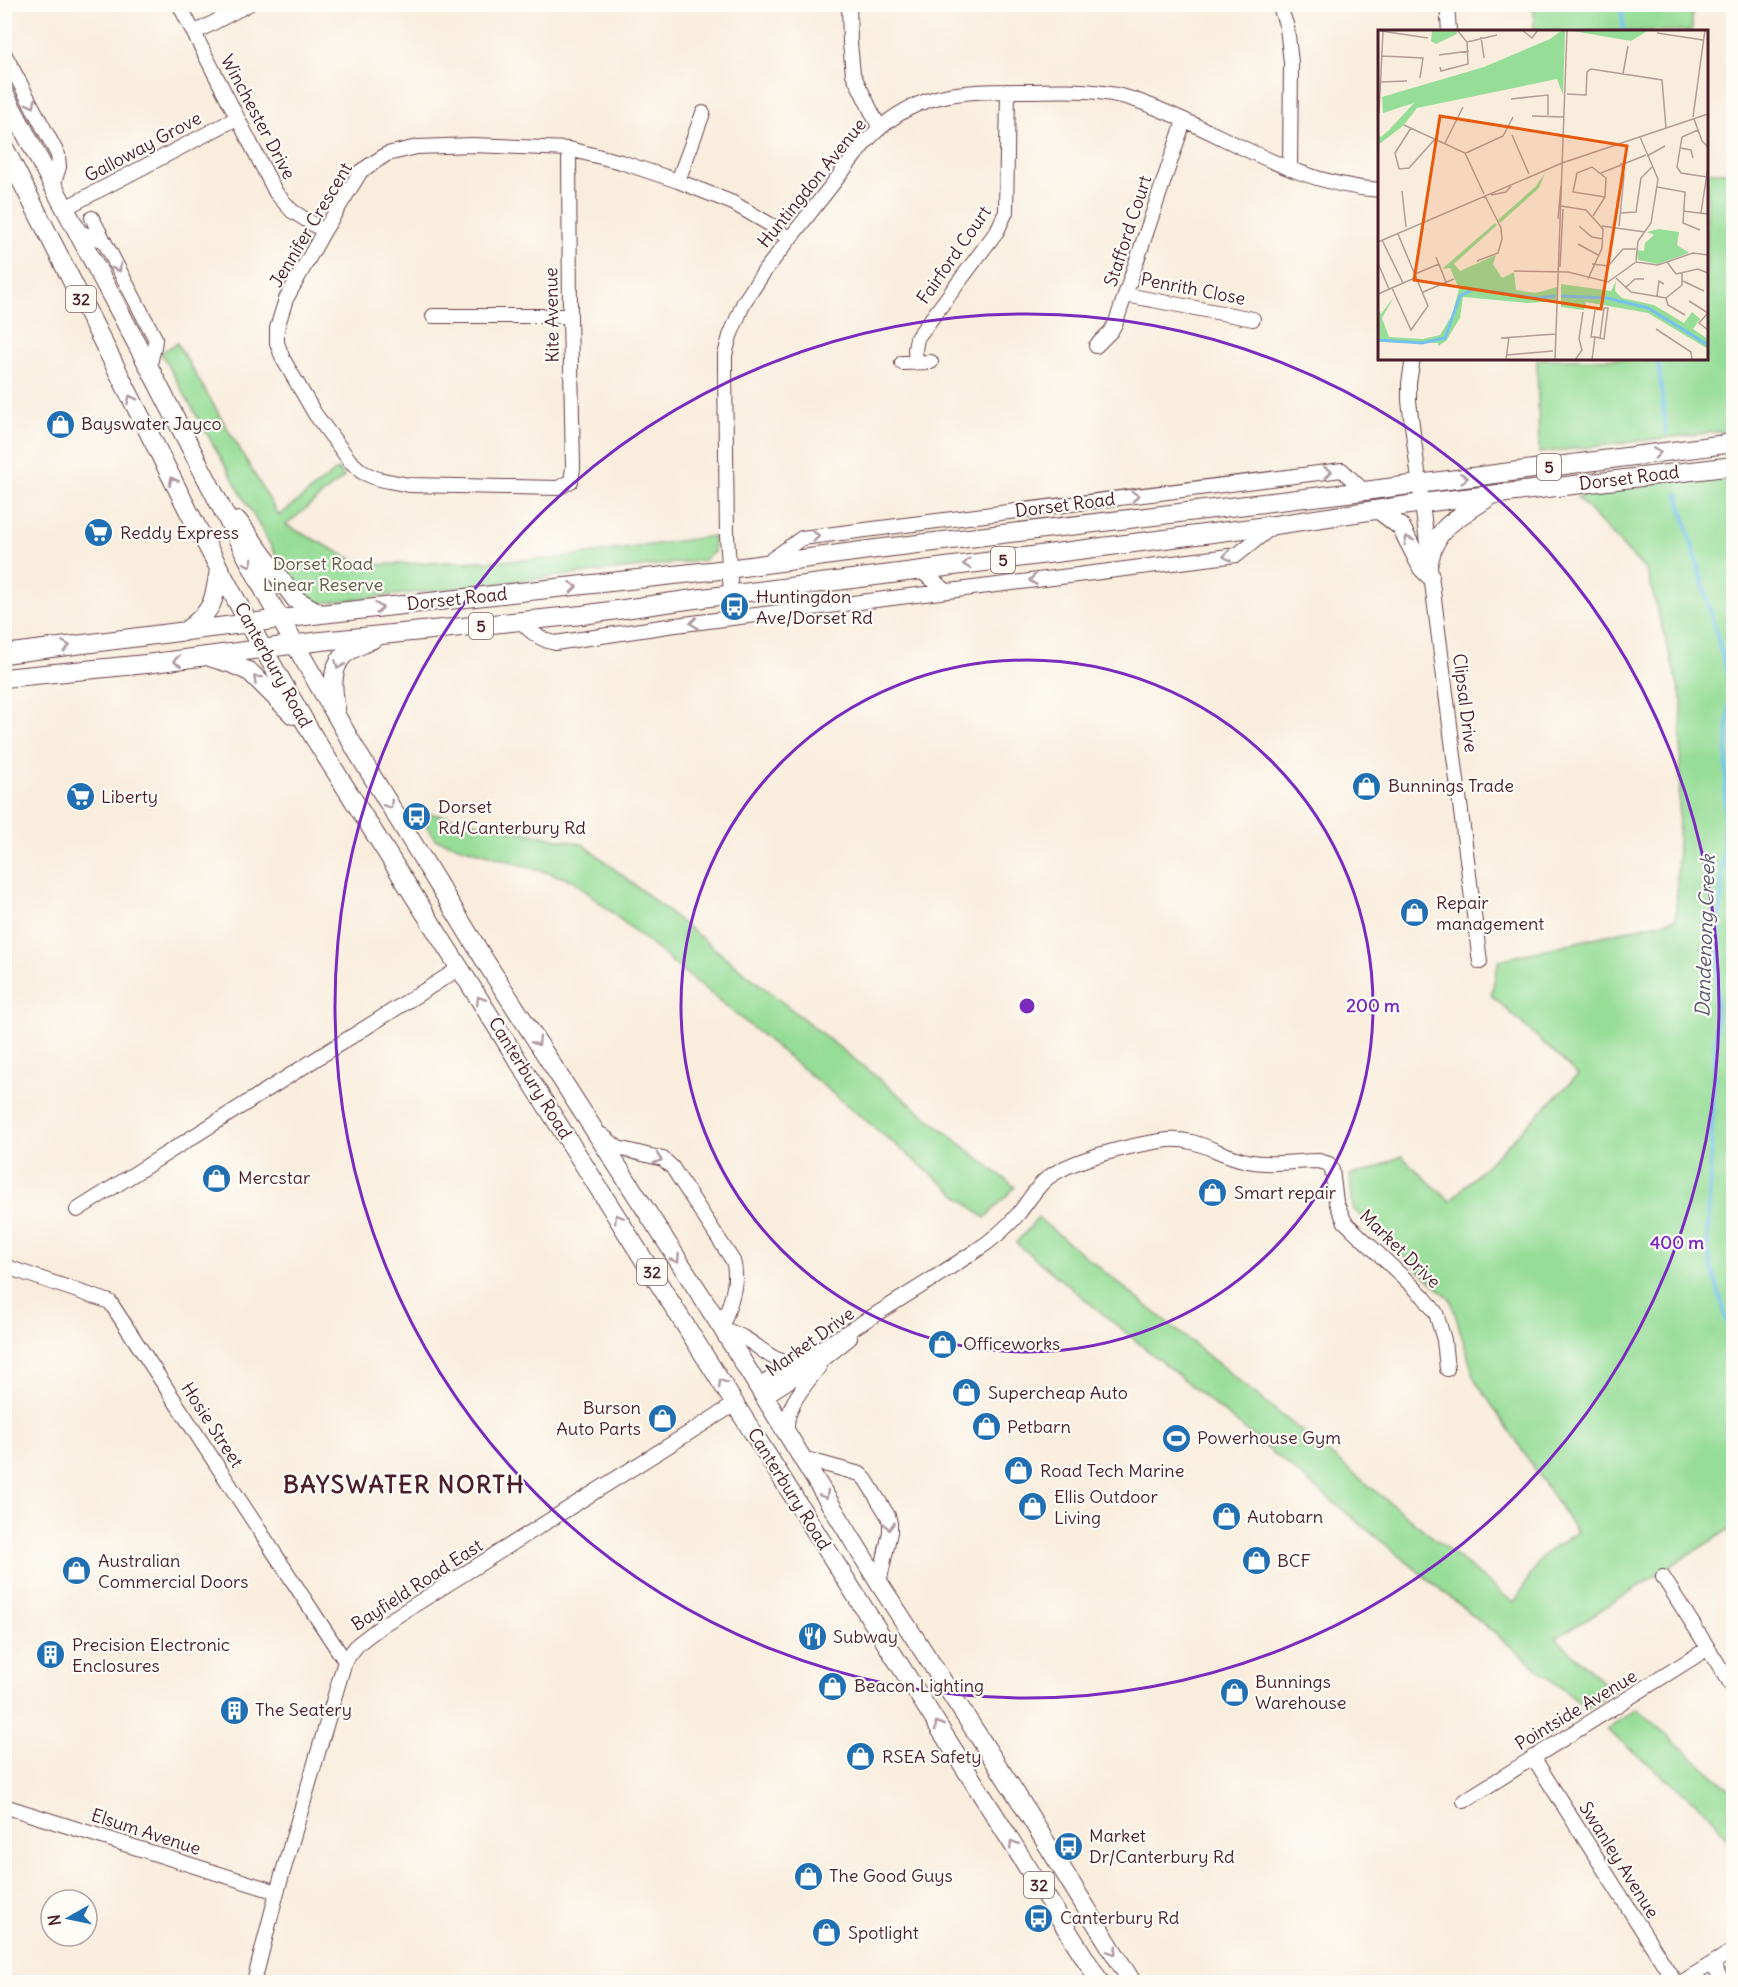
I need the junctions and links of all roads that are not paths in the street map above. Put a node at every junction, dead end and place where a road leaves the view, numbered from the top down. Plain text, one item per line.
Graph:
1 (179, 4) edge
2 (249, 4) edge
3 (849, 4) edge
4 (1279, 4) edge
5 (1448, 4) edge
6 (1449, 30) edge
7 (194, 33) junction
8 (4, 53) edge
9 (1008, 91) junction
10 (4, 93) edge
11 (703, 113) dead end
12 (237, 118) junction
13 (1184, 121) junction
14 (879, 127) junction
15 (4, 147) edge
16 (569, 149) junction
17 (1290, 169) junction
18 (678, 181) junction
19 (53, 185) junction
20 (1378, 190) edge
21 (65, 208) junction
22 (92, 218) dead end
23 (41, 220) junction
24 (77, 231) junction
25 (324, 231) junction
26 (789, 239) junction
27 (104, 241) junction
28 (1126, 295) junction
29 (433, 316) dead end
30 (570, 316) junction
31 (1253, 319) dead end
32 (1096, 346) dead end
33 (1413, 360) edge
34 (916, 362) junction
35 (931, 362) dead end
36 (902, 363) dead end
37 (150, 369) junction
38 (1734, 443) edge
39 (1734, 466) edge
40 (203, 474) junction
41 (571, 481) joint
42 (1420, 483) junction
43 (1490, 496) junction
44 (1422, 503) junction
45 (1379, 510) junction
46 (1275, 525) junction
47 (219, 569) junction
48 (728, 569) junction
49 (1429, 569) junction
50 (919, 570) junction
51 (947, 591) junction
52 (731, 594) junction
53 (321, 614) junction
54 (280, 621) junction
55 (522, 622) junction
56 (249, 624) junction
57 (184, 632) junction
58 (379, 635) junction
59 (293, 644) junction
60 (263, 649) junction
61 (4, 654) edge
62 (207, 657) junction
63 (4, 678) edge
64 (337, 716) junction
65 (313, 736) junction
66 (1480, 962) dead end
67 (460, 968) junction
68 (570, 1095) junction
69 (549, 1109) junction
70 (589, 1124) junction
71 (77, 1210) dead end
72 (4, 1266) edge
73 (722, 1328) junction
74 (857, 1329) junction
75 (825, 1358) junction
76 (795, 1364) junction
77 (1447, 1369) dead end
78 (761, 1392) junction
79 (735, 1404) junction
80 (787, 1433) junction
81 (802, 1458) junction
82 (1663, 1578) dead end
83 (879, 1583) junction
84 (1707, 1649) junction
85 (345, 1661) junction
86 (1734, 1689) edge
87 (1533, 1757) junction
88 (994, 1760) junction
89 (974, 1782) junction
90 (1464, 1801) dead end
91 (4, 1806) edge
92 (277, 1892) junction
93 (1734, 1950) edge
94 (1712, 1964) junction
95 (254, 1983) edge
96 (1100, 1983) edge
97 (1132, 1983) edge
98 (1675, 1983) edge
99 (1682, 1983) edge
100 (1723, 1983) edge

1 - 7 street, Winchester Drive
2 - 7 street
3 - 14 street
4 - 17 street
5 - 6 street
7 - 12 street, Winchester Drive
8 -> 19 street
9 - 13 street, Huntingdon Avenue
9 - 14 street, Huntingdon Avenue
9 - 34 street, Fairford Court
10 - 19 main road, Canterbury Road / 32
11 - 18 street
12 - 21 street, Galloway Grove
12 - 25 street, Winchester Drive
13 - 17 street, Huntingdon Avenue
13 - 28 street, Stafford Court
14 - 26 street, Huntingdon Avenue
15 - 23 main road, Canterbury Road / 32
16 - 18 street, Jennifer Crescent
16 - 25 street, Jennifer Crescent
16 - 30 street, Kite Avenue
17 - 20 street, Huntingdon Avenue
18 - 26 street, Jennifer Crescent
19 - 21 main road, Canterbury Road / 32
21 - 23 main road
21 - 24 main road, Canterbury Road / 32
22 - 27 street
47 -> 23 main road, Canterbury Road / 32
24 - 27 street
24 - 37 main road, Canterbury Road / 32
25 - 41 street, Jennifer Crescent
26 - 48 street, Huntingdon Avenue
27 -> 37 street
28 - 31 street, Penrith Close
28 - 32 street, Stafford Court
29 - 30 street
30 - 41 street, Kite Avenue
33 - 42 street, Clipsal Drive
34 - 35 street
34 - 36 street
37 - 40 main road, Canterbury Road / 32
42 -> 38 main road, Dorset Road / 5
39 - 43 main road, Dorset Road / 5
40 - 53 main road
40 -> 54 main road, Canterbury Road / 32
42 - 44 street, Clipsal Drive
48 -> 42 main road, Dorset Road / 5
43 - 44 main road, Dorset Road / 5
43 - 49 main road
44 - 45 main road, Dorset Road / 5
44 - 49 street, Clipsal Drive
45 - 46 main road, Dorset Road / 5
49 -> 45 main road
46 -> 50 main road, Dorset Road / 5
46 -> 51 street, Dorset Road
47 - 56 main road, Canterbury Road / 32
47 - 57 main road
48 - 52 street, Huntingdon Avenue
53 -> 48 main road, Dorset Road / 5
49 - 66 street, Clipsal Drive
50 - 51 street
50 - 52 main road, Dorset Road / 5
51 -> 55 street, Dorset Road
52 - 55 main road, Dorset Road / 5
53 - 54 main road, Dorset Road / 5
54 - 56 main road, Dorset Road / 5
54 - 59 main road, Canterbury Road / 32
55 - 58 main road, Dorset Road / 5
56 - 57 main road, Dorset Road / 5
56 - 60 main road, Canterbury Road / 32
61 -> 57 main road, Dorset Road / 5
58 - 59 main road, Dorset Road / 5
58 -> 64 main road
59 - 60 main road, Dorset Road / 5
59 - 64 main road, Canterbury Road / 32
60 - 62 main road, Dorset Road / 5
60 - 65 main road, Canterbury Road / 32
62 -> 63 main road, Dorset Road / 5
65 -> 62 main road
64 -> 68 main road, Canterbury Road / 32
65 - 67 main road, Canterbury Road / 32
69 -> 67 main road, Canterbury Road / 32
67 - 71 street
68 - 69 main road
68 - 70 main road, Canterbury Road / 32
79 -> 69 main road, Canterbury Road / 32
70 -> 73 main road, Canterbury Road / 32
70 -> 73 street
72 - 85 street, Hosie Street
73 - 76 street
73 - 78 main road, Canterbury Road / 32
74 - 75 street, Market Drive
74 - 76 street, Market Drive
74 - 77 street, Market Drive
75 - 78 street, Market Drive
75 - 80 street
76 - 78 street, Market Drive
78 - 79 main road
78 - 80 main road, Canterbury Road / 32
79 - 85 street, Bayfield Road East
89 -> 79 main road, Canterbury Road / 32
80 - 81 main road, Canterbury Road / 32
81 -> 83 main road, Canterbury Road / 32
81 -> 83 street
82 - 84 street
83 - 88 main road, Canterbury Road / 32
84 - 86 street
84 - 87 street, Pointside Avenue
85 - 92 street, Bayfield Road East
87 - 90 street, Pointside Avenue
87 - 98 street, Swanley Avenue
88 - 89 main road
88 -> 97 main road, Canterbury Road / 32
96 -> 89 main road, Canterbury Road / 32
91 - 92 street, Elsum Avenue
92 - 95 street, Bayfield Road East
93 - 94 street
94 - 99 street
94 - 100 street

